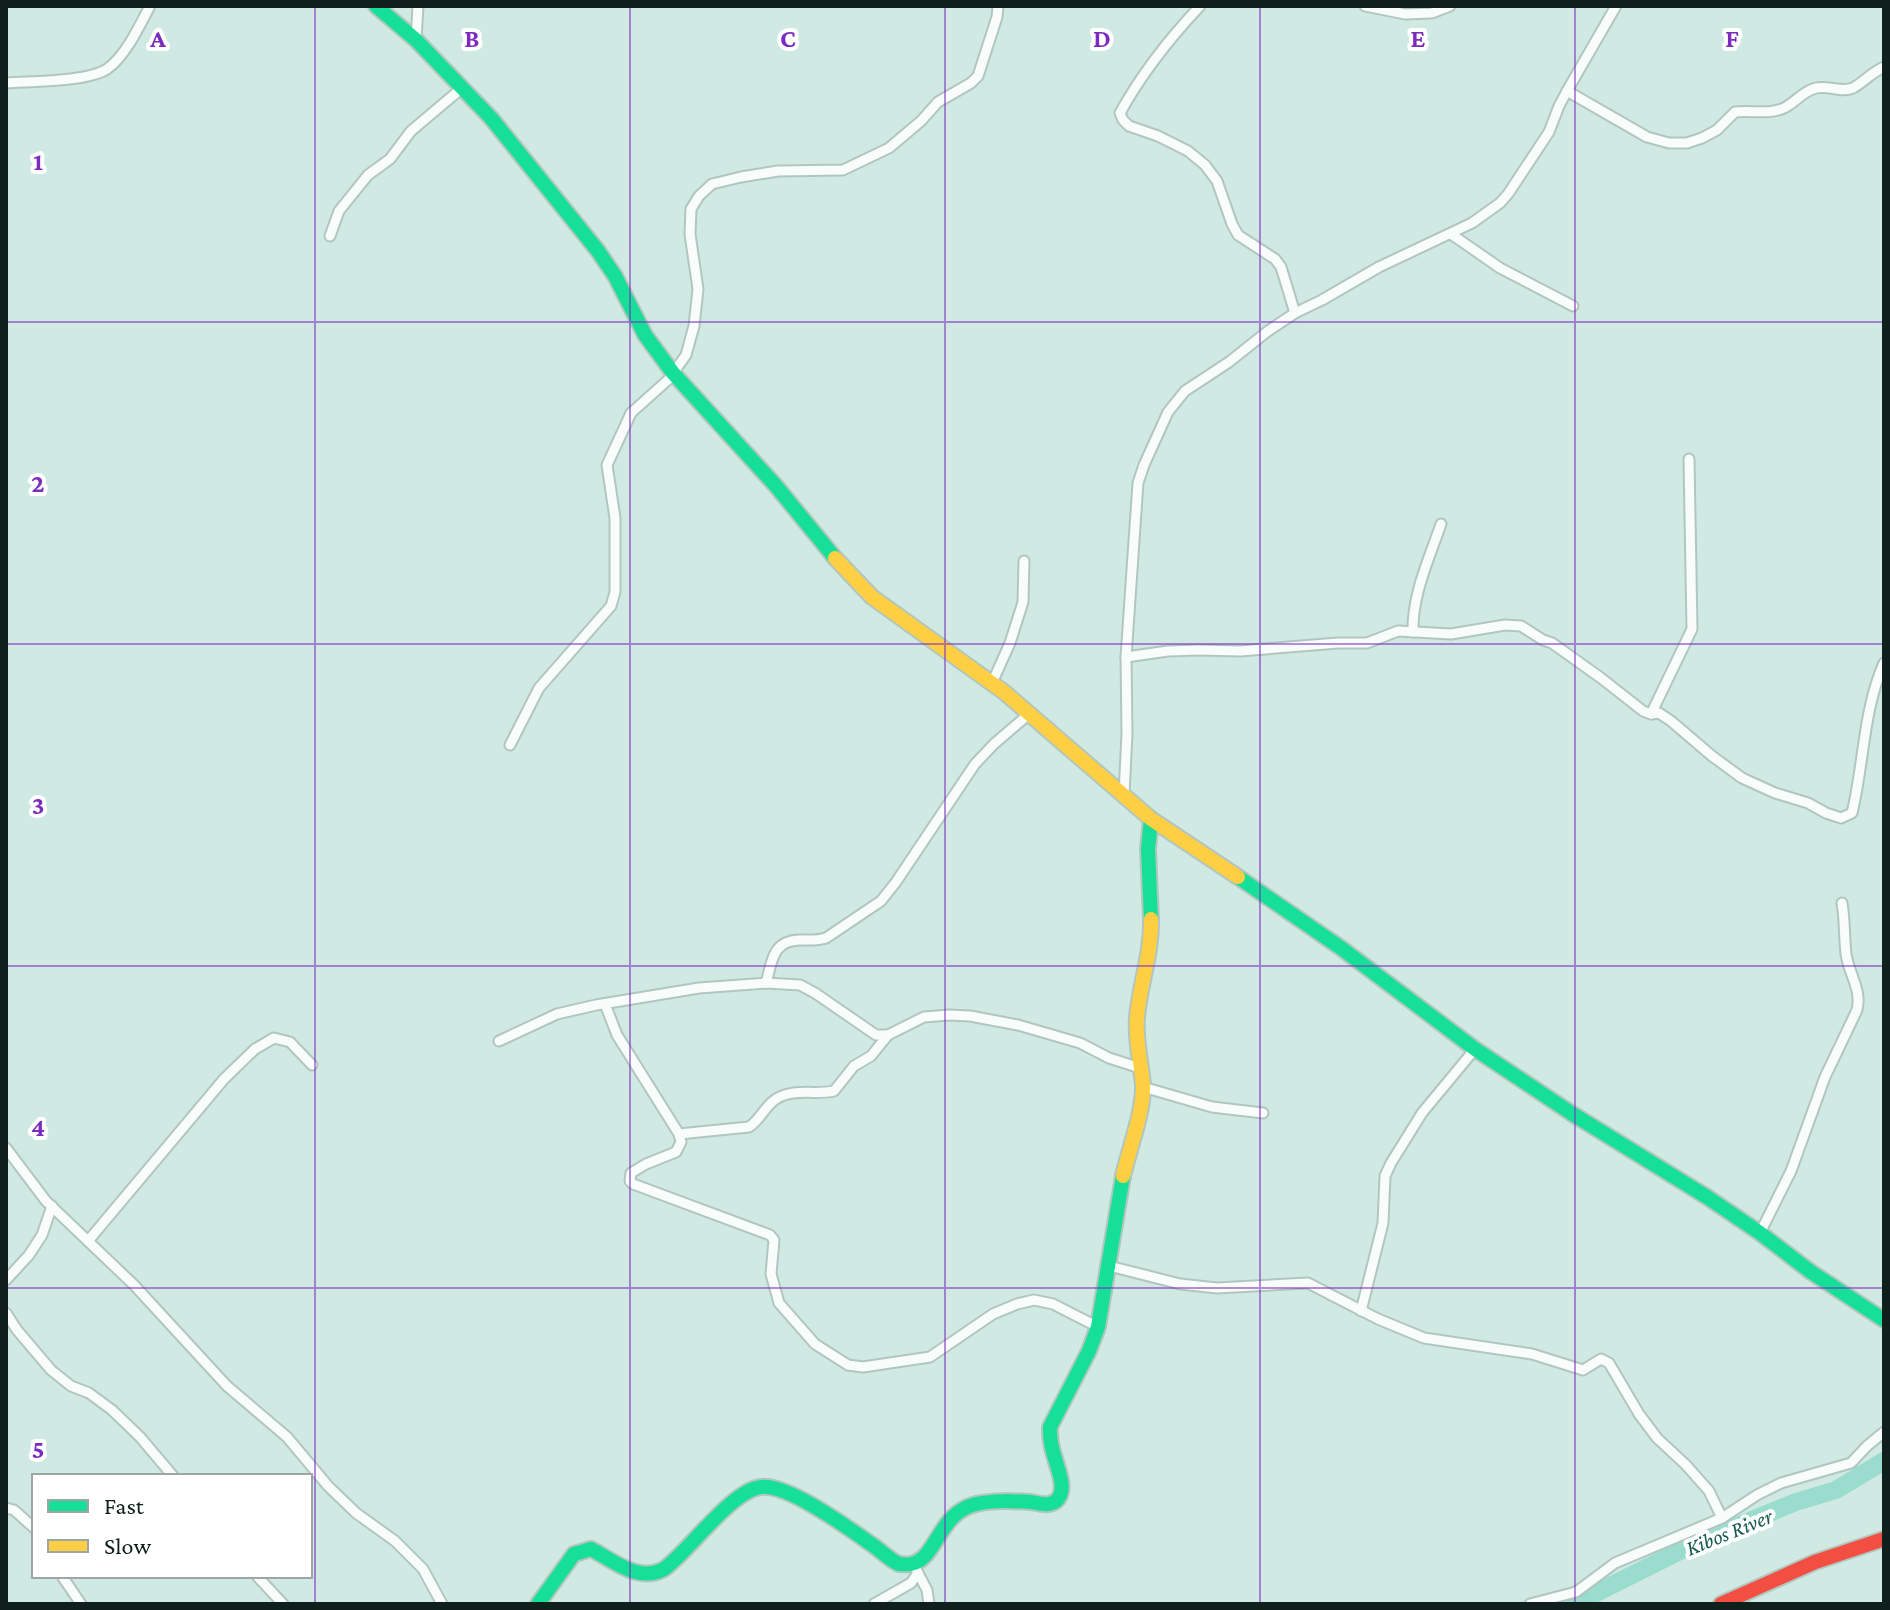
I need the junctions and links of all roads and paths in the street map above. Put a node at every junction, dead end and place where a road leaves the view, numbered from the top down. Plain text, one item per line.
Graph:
1 (150, 6) edge
2 (376, 6) edge
3 (418, 6) edge
4 (998, 6) edge
5 (1200, 6) edge
6 (1365, 6) edge
7 (1450, 6) edge
8 (1616, 6) edge
9 (416, 40) junction
10 (1884, 67) edge
11 (6, 83) edge
12 (462, 88) junction
13 (1567, 91) junction
14 (1451, 234) junction
15 (330, 236) dead end
16 (1573, 306) dead end
17 (1295, 313) junction
18 (673, 373) junction
19 (1689, 459) dead end
20 (1441, 524) dead end
21 (1024, 561) dead end
22 (1413, 632) junction
23 (1126, 657) junction
24 (1884, 663) edge
25 (992, 683) junction
26 (1029, 714) junction
27 (1651, 714) junction
28 (510, 745) dead end
29 (1124, 795) junction
30 (1151, 819) junction
31 (1842, 903) dead end
32 (766, 983) junction
33 (605, 1004) junction
34 (888, 1035) junction
35 (499, 1041) dead end
36 (1475, 1049) junction
37 (312, 1065) dead end
38 (1140, 1068) junction
39 (1143, 1087) junction
40 (1263, 1113) dead end
41 (679, 1134) junction
42 (6, 1148) edge
43 (52, 1206) junction
44 (1760, 1233) junction
45 (88, 1241) junction
46 (1109, 1266) junction
47 (6, 1280) edge
48 (1361, 1311) junction
49 (6, 1313) edge
50 (1884, 1320) edge
51 (1098, 1327) junction
52 (1884, 1432) edge
53 (171, 1474) edge
54 (6, 1508) edge
55 (1722, 1518) junction
56 (32, 1526) edge
57 (1884, 1539) edge
58 (916, 1569) junction
59 (63, 1578) edge
60 (259, 1578) edge
61 (81, 1604) edge
62 (283, 1604) edge
63 (442, 1604) edge
64 (538, 1604) edge
65 (874, 1604) edge
66 (929, 1604) edge
67 (1530, 1604) edge
68 (1721, 1604) edge

1 - 11 street
2 - 9 street
3 - 9 street
4 - 18 street
5 - 17 street
6 - 7 street
8 - 13 street
9 - 12 street
10 - 13 street
12 - 15 street
12 - 18 street
13 - 14 street
14 - 16 street
14 - 17 street
17 - 23 street
18 - 25 street
18 - 28 street
19 - 27 street
20 - 22 street
21 - 25 street
22 - 23 street
22 - 27 street
23 - 29 street
24 - 27 street
25 - 26 street
26 - 29 street
26 - 32 street
29 - 30 street
30 - 36 street
30 - 38 street
31 - 44 street
32 - 33 street
32 - 34 street
33 - 35 street
33 - 41 street
34 - 38 street
34 - 41 street
36 - 44 street
36 - 48 street
37 - 45 street
38 - 39 street
39 - 40 street
39 - 46 street
41 - 51 street
42 - 43 street
43 - 45 street
43 - 47 street
44 - 50 street
45 - 63 street
46 - 48 street
46 - 51 street
48 - 55 street
49 - 53 street
51 - 58 street
52 - 55 street
54 - 56 street
55 - 67 street
57 - 68 street
58 - 64 street
58 - 65 street
58 - 66 street
59 - 61 street
60 - 62 street

